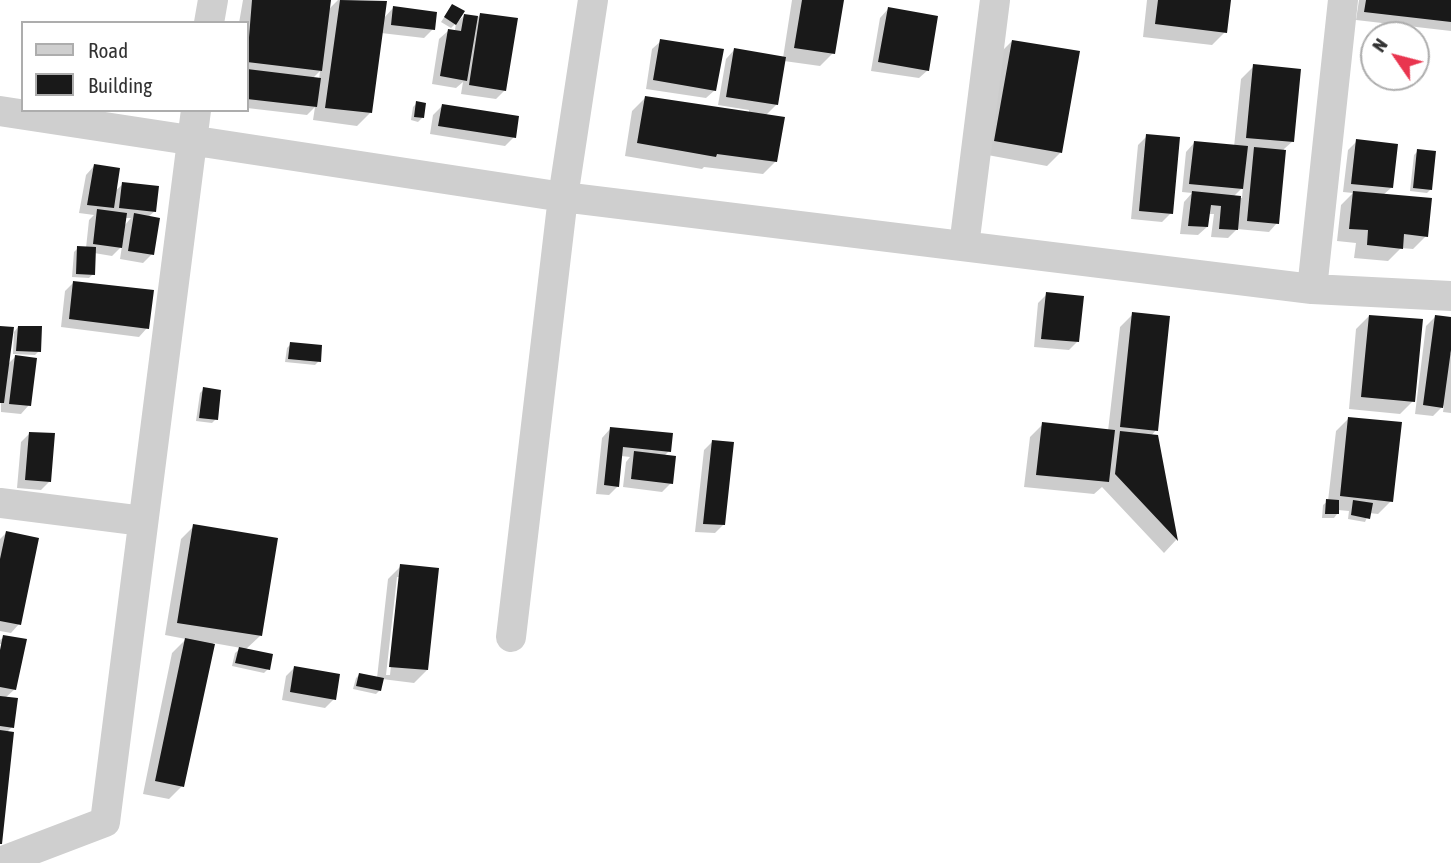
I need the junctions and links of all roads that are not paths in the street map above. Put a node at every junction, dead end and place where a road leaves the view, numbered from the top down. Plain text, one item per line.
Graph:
1 (213, 0) edge
2 (593, 0) edge
3 (995, 0) edge
4 (1343, 0) edge
5 (209, 21) edge
6 (0, 111) edge
7 (196, 112) edge
8 (191, 141) junction
9 (563, 197) junction
10 (964, 246) junction
11 (1312, 289) junction
12 (1451, 296) edge
13 (0, 503) edge
14 (143, 521) junction
15 (511, 636) dead end
16 (0, 862) edge

1 - 5 street
2 - 9 street
3 - 10 street
4 - 11 street
6 - 8 street
7 - 8 street
8 - 9 street
8 - 14 street
9 - 10 street
9 - 15 street
10 - 11 street
11 - 12 street
13 - 14 street
14 - 16 street

